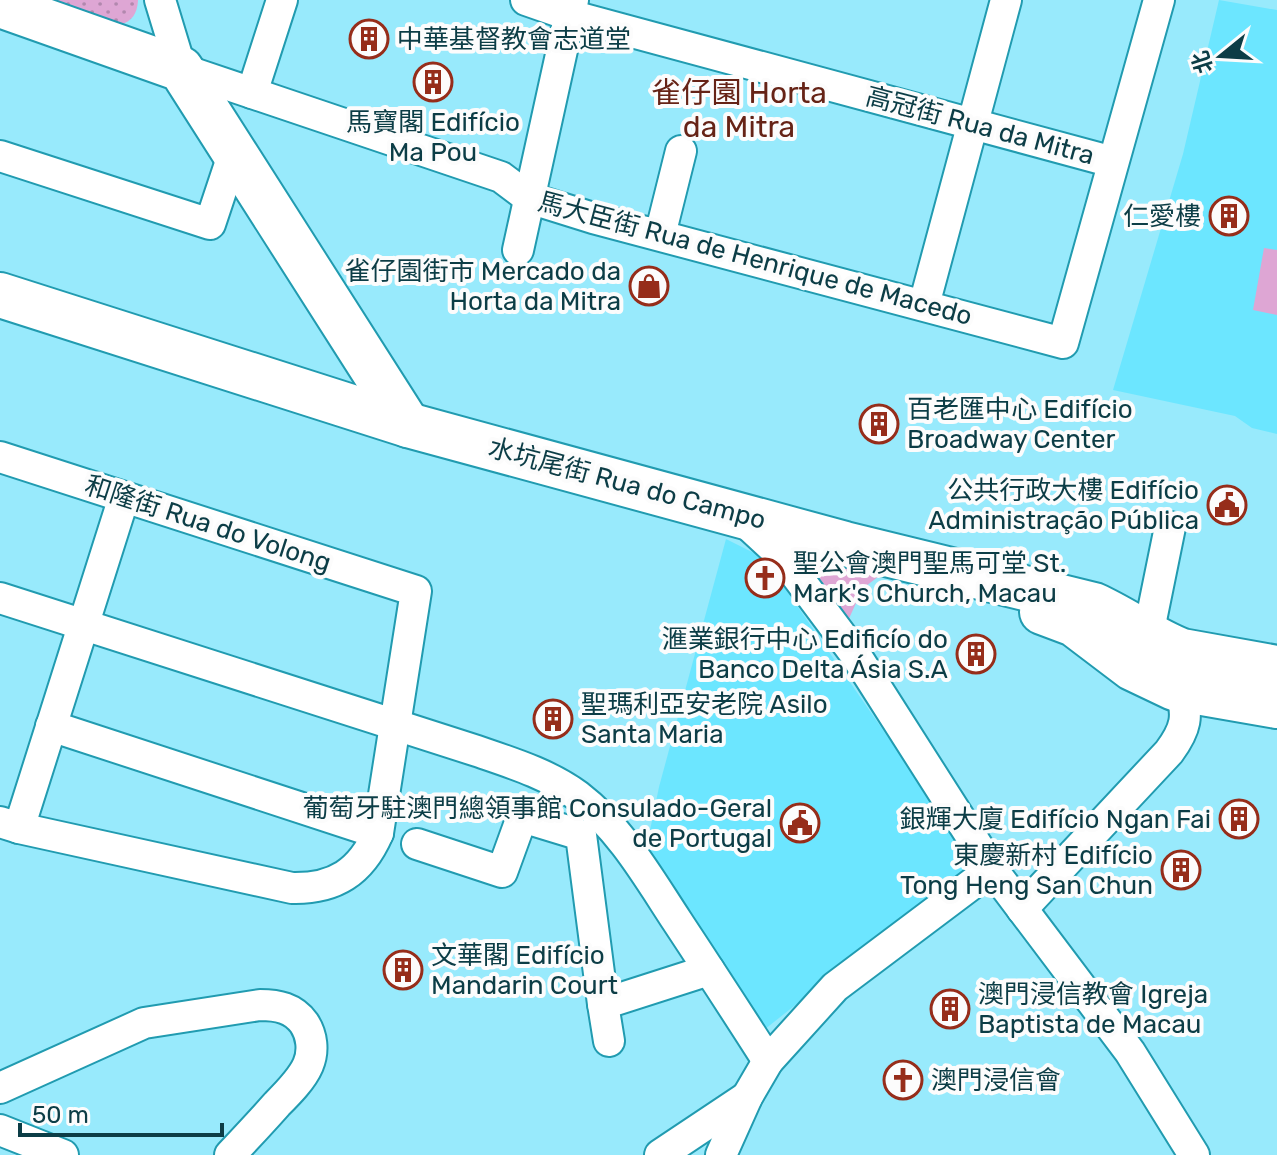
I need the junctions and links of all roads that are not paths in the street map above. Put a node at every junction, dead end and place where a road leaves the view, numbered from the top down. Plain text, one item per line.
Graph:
1 (160, 0) edge
2 (282, 0) edge
3 (526, 0) edge
4 (1006, 0) edge
5 (1159, 0) edge
6 (571, 7) edge
7 (2, 12) edge
8 (181, 69) junction
9 (252, 93) junction
10 (973, 124) junction
11 (681, 151) dead end
12 (234, 152) junction
13 (0, 156) edge
14 (1113, 162) junction
15 (529, 198) junction
16 (660, 235) junction
17 (518, 250) dead end
18 (0, 295) edge
19 (924, 305) junction
20 (368, 362) junction
21 (333, 401) junction
22 (408, 425) junction
23 (0, 457) edge
24 (124, 497) junction
25 (735, 514) junction
26 (1170, 527) dead end
27 (845, 544) junction
28 (0, 598) edge
29 (83, 625) junction
30 (1148, 635) junction
31 (1277, 668) edge
32 (1180, 689) junction
33 (1277, 706) edge
34 (395, 725) junction
35 (51, 726) junction
36 (9, 825) edge
37 (378, 833) junction
38 (417, 844) dead end
39 (992, 869) junction
40 (1022, 909) junction
41 (709, 970) junction
42 (603, 1004) junction
43 (609, 1041) dead end
44 (768, 1061) junction
45 (0, 1088) edge
46 (747, 1097) junction
47 (0, 1130) edge
48 (63, 1155) edge
49 (230, 1155) edge
50 (660, 1155) edge
51 (721, 1155) edge
52 (1194, 1155) edge

1 - 8 street
2 - 9 street
3 - 6 street, 高冠街 Rua da Mitra
4 - 10 street
5 - 14 street
6 - 10 street, 高冠街 Rua da Mitra
6 - 15 street
7 - 8 main road
8 - 9 street, 馬大臣街 Rua de Henrique de Macedo
8 - 12 main road
9 - 15 street, 馬大臣街 Rua de Henrique de Macedo
10 - 14 street, 高冠街 Rua da Mitra
10 - 19 street
11 - 16 street
12 - 13 street
12 - 20 main road
14 - 19 street, 馬大臣街 Rua de Henrique de Macedo
15 - 16 street, 馬大臣街 Rua de Henrique de Macedo
15 - 17 street
16 - 19 street, 馬大臣街 Rua de Henrique de Macedo
18 - 21 main road, 水坑尾街 Rua do Campo
20 - 21 main road
20 - 22 main road
21 - 22 main road, 水坑尾街 Rua do Campo
22 - 25 main road, 水坑尾街 Rua do Campo
23 - 24 street, 和隆街 Rua do Volong
24 - 29 street
24 - 34 street, 和隆街 Rua do Volong
25 - 27 main road, 水坑尾街 Rua do Campo
25 - 39 street
26 - 30 street
27 - 30 main road, 水坑尾街 Rua do Campo
27 - 32 main road, 水坑尾街 Rua do Campo
28 - 29 street
29 - 34 street
29 - 35 street
30 - 31 main road, 水坑尾街 Rua do Campo
32 - 33 main road, 水坑尾街 Rua do Campo
32 - 40 street
34 - 37 street
34 - 41 street
35 - 36 street
35 - 37 street
36 - 37 street
38 - 42 street
39 - 40 street
39 - 44 street
40 - 52 street
41 - 42 street
41 - 44 street
42 - 43 street
44 - 46 street
45 - 49 street
46 - 50 street
46 - 51 street
47 - 48 street

